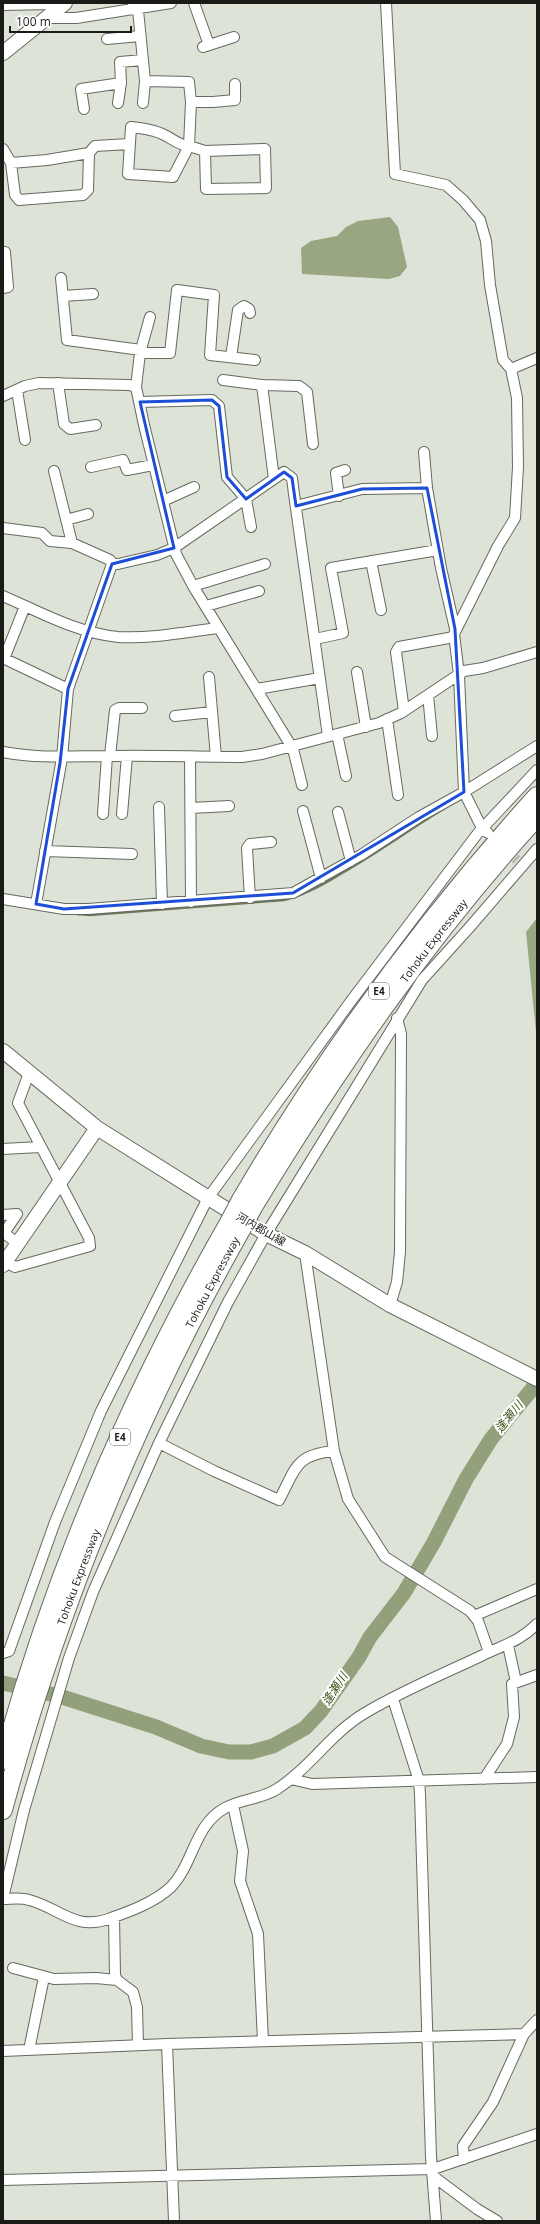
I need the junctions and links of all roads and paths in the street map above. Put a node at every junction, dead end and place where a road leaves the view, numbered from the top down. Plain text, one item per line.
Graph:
1 (171, 3) edge
2 (194, 3) edge
3 (386, 3) edge
4 (64, 4) edge
5 (3, 5) edge
6 (135, 6) edge
7 (48, 18) junction
8 (140, 36) junction
9 (234, 37) dead end
10 (107, 39) dead end
11 (3, 53) edge
12 (143, 60) junction
13 (145, 81) junction
14 (122, 83) junction
15 (235, 84) dead end
16 (190, 102) junction
17 (118, 103) dead end
18 (143, 103) dead end
19 (84, 109) dead end
20 (129, 144) junction
21 (189, 146) junction
22 (3, 149) edge
23 (205, 151) junction
24 (89, 153) junction
25 (11, 163) junction
26 (3, 252) edge
27 (61, 278) dead end
28 (3, 288) edge
29 (93, 294) dead end
30 (63, 296) junction
31 (250, 313) dead end
32 (150, 317) dead end
33 (141, 351) junction
34 (232, 357) junction
35 (537, 358) edge
36 (255, 360) dead end
37 (511, 369) junction
38 (223, 380) dead end
39 (58, 383) junction
40 (262, 385) junction
41 (136, 387) junction
42 (17, 390) junction
43 (3, 396) edge
44 (140, 402) junction
45 (96, 425) dead end
46 (25, 440) dead end
47 (313, 444) dead end
48 (424, 452) dead end
49 (153, 465) junction
50 (91, 466) dead end
51 (345, 470) dead end
52 (54, 471) dead end
53 (274, 479) junction
54 (194, 487) dead end
55 (427, 488) junction
56 (339, 496) junction
57 (246, 499) junction
58 (163, 501) junction
59 (296, 506) junction
60 (88, 514) dead end
61 (66, 520) junction
62 (251, 527) dead end
63 (3, 528) edge
64 (72, 543) junction
65 (174, 548) junction
66 (438, 550) junction
67 (371, 561) junction
68 (112, 564) junction
69 (265, 564) dead end
70 (193, 586) junction
71 (259, 591) dead end
72 (3, 596) edge
73 (25, 606) junction
74 (206, 606) junction
75 (381, 610) dead end
76 (218, 628) junction
77 (87, 631) junction
78 (455, 633) junction
79 (315, 639) junction
80 (537, 652) edge
81 (4, 659) edge
82 (357, 672) dead end
83 (459, 675) junction
84 (209, 677) dead end
85 (320, 678) junction
86 (68, 689) junction
87 (257, 690) junction
88 (428, 695) junction
89 (142, 708) dead end
90 (404, 711) junction
91 (212, 712) junction
92 (176, 716) dead end
93 (387, 719) junction
94 (366, 728) junction
95 (332, 735) junction
96 (432, 736) dead end
97 (291, 745) junction
98 (537, 746) edge
99 (3, 752) edge
100 (109, 756) junction
101 (127, 756) junction
102 (190, 757) junction
103 (216, 757) junction
104 (62, 758) junction
105 (537, 770) edge
106 (346, 776) dead end
107 (302, 784) dead end
108 (464, 792) junction
109 (398, 795) dead end
110 (537, 796) edge
111 (229, 806) dead end
112 (159, 807) dead end
113 (190, 808) junction
114 (303, 811) dead end
115 (338, 812) dead end
116 (103, 814) dead end
117 (122, 814) dead end
118 (537, 817) edge
119 (485, 830) junction
120 (271, 842) dead end
121 (537, 849) edge
122 (45, 852) junction
123 (132, 854) dead end
124 (351, 861) junction
125 (321, 878) junction
126 (250, 898) junction
127 (3, 899) edge
128 (191, 902) junction
129 (36, 904) junction
130 (162, 904) junction
131 (397, 1018) junction
132 (3, 1051) edge
133 (29, 1073) junction
134 (97, 1128) junction
135 (40, 1147) junction
136 (3, 1149) edge
137 (59, 1182) junction
138 (208, 1198) junction
139 (247, 1204) junction
140 (3, 1215) edge
141 (266, 1234) junction
142 (17, 1243) junction
143 (305, 1253) junction
144 (4, 1264) edge
145 (390, 1306) junction
146 (537, 1379) edge
147 (159, 1443) junction
148 (334, 1451) junction
149 (537, 1589) edge
150 (474, 1616) junction
151 (537, 1624) edge
152 (508, 1645) junction
153 (489, 1652) junction
154 (3, 1654) edge
155 (537, 1676) edge
156 (516, 1682) junction
157 (393, 1699) junction
158 (18, 1729) junction
159 (3, 1760) edge
160 (537, 1777) edge
161 (292, 1779) junction
162 (484, 1779) junction
163 (419, 1781) junction
164 (233, 1805) junction
165 (3, 1810) edge
166 (3, 1899) edge
167 (114, 1917) junction
168 (13, 1968) dead end
169 (44, 1977) junction
170 (116, 1980) junction
171 (537, 2020) edge
172 (524, 2034) junction
173 (428, 2037) junction
174 (264, 2041) junction
175 (167, 2044) junction
176 (138, 2045) junction
177 (29, 2050) junction
178 (3, 2051) edge
179 (537, 2134) edge
180 (464, 2158) junction
181 (433, 2172) junction
182 (172, 2176) junction
183 (3, 2180) edge
184 (174, 2221) edge
185 (436, 2221) edge
186 (497, 2221) edge

1 - 6 street
2 - 9 street
3 - 37 street
4 - 5 street
4 - 7 main road
6 - 7 street
6 - 8 street
7 - 11 main road
8 - 10 street
8 - 12 street
12 - 13 street
12 - 14 street
13 - 16 street
13 - 18 street
14 - 17 street
14 - 19 street
15 - 16 street
16 - 21 street
20 - 21 street
20 - 21 street
20 - 24 street
21 - 23 street
22 - 25 street
23 - 23 street
24 - 25 street
24 - 25 street
26 - 28 street
27 - 30 street
29 - 30 street
30 - 33 street
31 - 34 street
32 - 33 street
33 - 34 street
33 - 41 street
34 - 36 street
35 - 37 street
37 - 78 street
38 - 40 street
39 - 41 street
39 - 42 street
39 - 45 street
40 - 47 street
40 - 53 street
41 - 44 street
42 - 43 street
42 - 46 street
44 - 49 street
44 - 57 street
48 - 55 street
49 - 50 street
49 - 58 street
51 - 56 street
52 - 61 street
53 - 57 street
53 - 59 street
54 - 58 street
55 - 56 street
55 - 66 street
56 - 59 street
57 - 62 street
57 - 65 street
58 - 65 street
59 - 79 street
60 - 61 street
61 - 64 street
63 - 64 street
64 - 68 street
65 - 68 street
65 - 70 street
66 - 67 street
66 - 78 street
67 - 75 street
67 - 79 street
68 - 77 street
69 - 70 street
70 - 74 street
71 - 74 street
72 - 73 street
73 - 77 street
73 - 81 street
74 - 76 street
76 - 77 street
76 - 87 street
77 - 86 street
78 - 83 street
78 - 90 street
79 - 85 street
80 - 83 street
81 - 86 street
82 - 94 street
83 - 88 street
83 - 108 street
84 - 91 street
85 - 87 street
85 - 95 street
86 - 104 street
87 - 97 street
88 - 90 street
88 - 96 street
89 - 100 street
90 - 93 street
91 - 92 street
91 - 103 street
93 - 94 street
93 - 109 street
94 - 95 street
95 - 97 street
95 - 106 street
97 - 103 street
97 - 107 street
98 - 108 street
99 - 104 street
100 - 101 street
100 - 104 street
100 - 116 street
101 - 102 street
101 - 117 street
102 - 103 street
102 - 113 street
104 - 122 street
105 - 119 street
108 - 119 street
108 - 124 street
110 - 139 highway, Tohoku Expressway / E4
111 - 113 street
112 - 130 street
113 - 128 street
114 - 125 street
115 - 124 street
118 - 139 highway, Tohoku Expressway / E4
119 - 138 street
120 - 126 street
121 - 131 street
122 - 123 street
122 - 129 street
124 - 125 street
125 - 126 street
126 - 128 street
127 - 129 street
128 - 130 street
129 - 130 street
131 - 141 street
131 - 145 street
132 - 133 main road, 河内郡山線
133 - 134 main road, 河内郡山線
133 - 135 street
134 - 137 main road
134 - 138 main road, 河内郡山線
135 - 136 street
135 - 137 street
137 - 142 main road
137 - 144 street
138 - 141 main road, 河内郡山線
138 - 154 street
139 - 158 highway, Tohoku Expressway / E4, bridge
140 - 142 street
141 - 143 main road, 河内郡山線
141 - 147 street
142 - 144 main road
143 - 145 main road, 河内郡山線
143 - 148 street
145 - 146 main road, 河内郡山線
147 - 148 street
147 - 166 street
148 - 150 street
149 - 150 street
150 - 153 street
151 - 152 street
152 - 153 street
152 - 156 street
153 - 157 street
155 - 156 street
156 - 162 street
157 - 161 street
157 - 163 street
158 - 159 highway, Tohoku Expressway / E4
158 - 165 highway, Tohoku Expressway / E4
160 - 162 street
161 - 163 street
161 - 164 street
162 - 163 street
163 - 173 street
164 - 167 street
164 - 174 street
166 - 167 street
167 - 170 street
168 - 169 street
169 - 170 street
169 - 177 street
170 - 176 street
171 - 172 street
172 - 173 street
172 - 180 street
173 - 174 street
173 - 181 street
174 - 175 street
175 - 176 street
175 - 182 street
176 - 177 street
177 - 178 street
179 - 180 street
180 - 181 street
181 - 182 street
181 - 185 street
181 - 186 street
182 - 183 street
182 - 184 street

